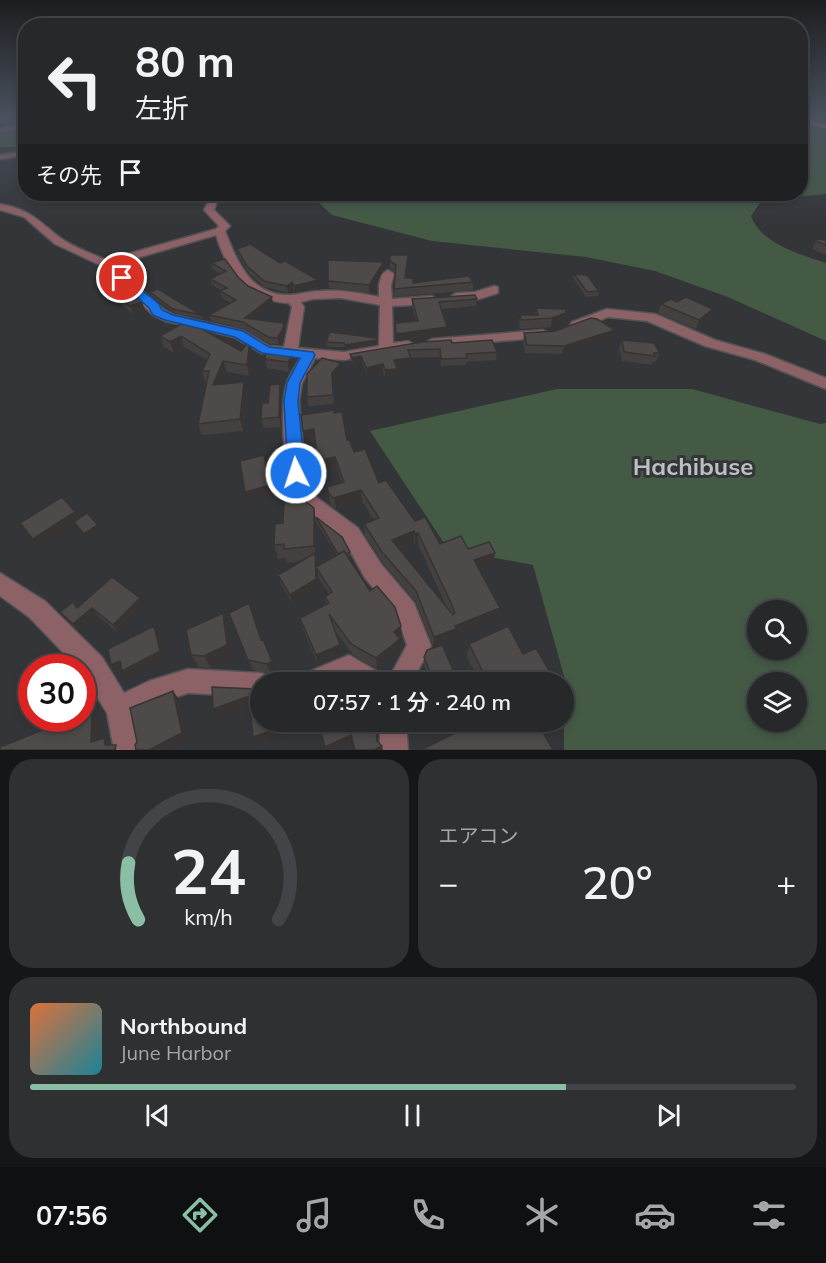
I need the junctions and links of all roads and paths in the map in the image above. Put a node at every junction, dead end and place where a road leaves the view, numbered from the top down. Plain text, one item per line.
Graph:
1 (18, 154) edge
2 (0, 157) edge
3 (213, 201) edge
4 (0, 207) edge
5 (220, 231) junction
6 (106, 264) junction
7 (388, 274) dead end
8 (494, 290) dead end
9 (293, 300) junction
10 (386, 303) junction
11 (386, 348) junction
12 (299, 353) junction
13 (826, 384) edge
14 (0, 583) edge
15 (338, 672) edge
16 (356, 672) edge
17 (405, 672) edge
18 (250, 684) edge
19 (119, 709) junction
20 (393, 732) edge
21 (128, 750) edge
22 (394, 750) edge

1 - 2 street
3 - 5 street
4 - 6 street
5 - 6 street
5 - 9 street
6 - 12 street
7 - 10 street
8 - 10 street
9 - 10 street
9 - 12 street
10 - 11 street
11 - 12 street
11 - 13 street
12 - 17 street
14 - 19 street
15 - 16 street
18 - 19 street
19 - 21 street
20 - 22 street

